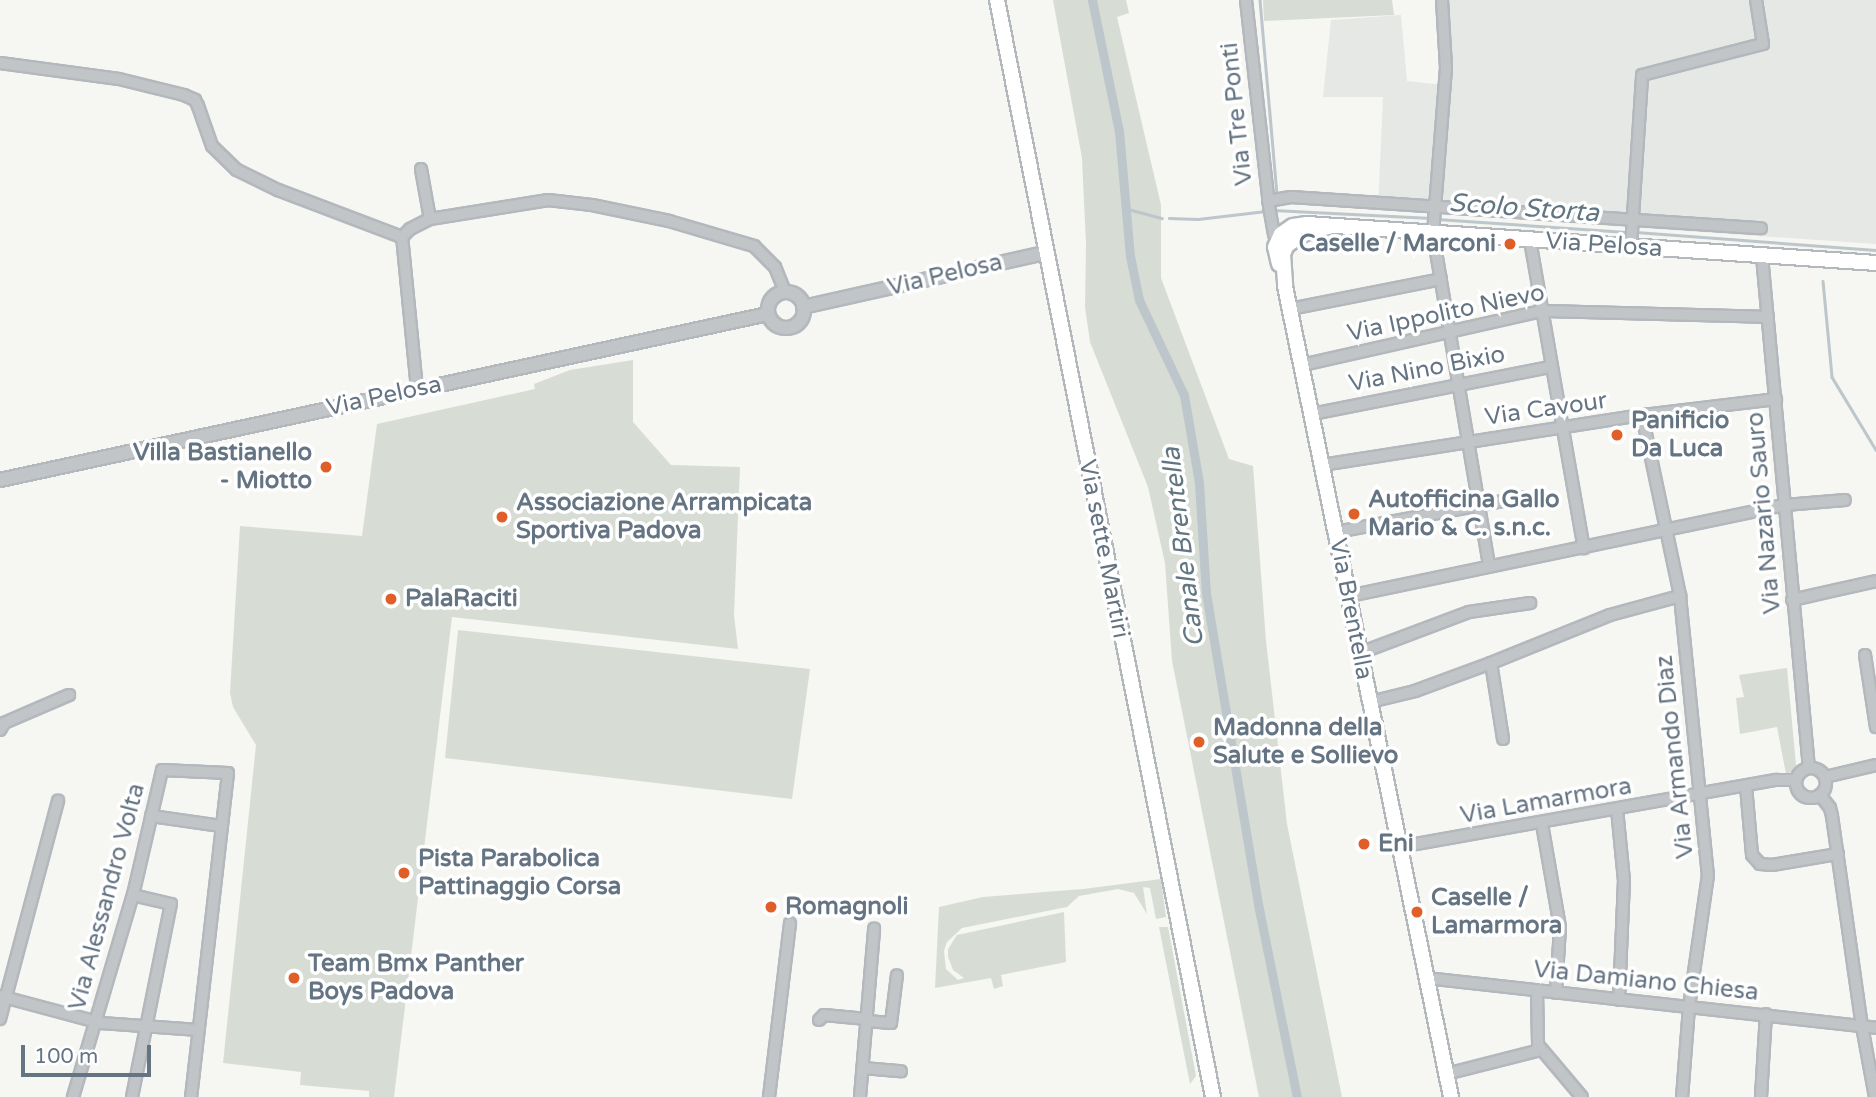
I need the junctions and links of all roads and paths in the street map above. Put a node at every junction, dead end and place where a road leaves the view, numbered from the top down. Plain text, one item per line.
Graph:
1 (997, 0) edge
2 (1246, 0) edge
3 (1442, 0) edge
4 (1756, 0) edge
5 (0, 63) edge
6 (421, 169) dead end
7 (1270, 209) junction
8 (1435, 209) junction
9 (430, 219) junction
10 (1633, 222) junction
11 (1307, 224) junction
12 (1332, 226) junction
13 (1760, 229) dead end
14 (1433, 231) junction
15 (402, 237) junction
16 (1295, 238) junction
17 (1278, 240) junction
18 (1530, 240) junction
19 (1631, 244) junction
20 (1045, 253) junction
21 (1283, 254) junction
22 (1762, 256) junction
23 (1876, 263) edge
24 (1441, 279) junction
25 (1285, 286) junction
26 (785, 292) junction
27 (803, 307) junction
28 (1290, 309) junction
29 (1541, 311) junction
30 (768, 314) junction
31 (1768, 317) junction
32 (1449, 334) junction
33 (1302, 365) junction
34 (1550, 367) junction
35 (1456, 384) junction
36 (417, 389) junction
37 (1776, 399) junction
38 (1312, 414) junction
39 (1642, 415) junction
40 (1561, 429) junction
41 (1466, 442) junction
42 (1322, 465) junction
43 (0, 480) edge
44 (1524, 497) dead end
45 (1845, 500) dead end
46 (1477, 504) junction
47 (1785, 505) junction
48 (1667, 530) junction
49 (1336, 532) junction
50 (1584, 548) junction
51 (1489, 566) junction
52 (1876, 581) edge
53 (1349, 596) junction
54 (1680, 596) junction
55 (1792, 600) junction
56 (1530, 603) dead end
57 (1360, 653) junction
58 (1865, 654) dead end
59 (1491, 663) junction
60 (69, 695) dead end
61 (1370, 702) junction
62 (1876, 727) edge
63 (0, 730) edge
64 (1503, 739) dead end
65 (1809, 768) junction
66 (1876, 768) edge
67 (1825, 777) junction
68 (1796, 780) junction
69 (1746, 786) junction
70 (1699, 795) junction
71 (1820, 795) junction
72 (58, 801) dead end
73 (1617, 809) junction
74 (151, 816) junction
75 (1542, 824) junction
76 (221, 826) junction
77 (1399, 848) junction
78 (1838, 855) junction
79 (133, 895) junction
80 (790, 923) dead end
81 (874, 929) dead end
82 (897, 975) dead end
83 (1426, 978) junction
84 (1537, 991) junction
85 (1556, 993) junction
86 (3, 997) edge
87 (1619, 1000) junction
88 (1689, 1007) junction
89 (1766, 1014) junction
90 (0, 1020) edge
91 (819, 1020) dead end
92 (867, 1020) junction
93 (96, 1021) junction
94 (147, 1026) junction
95 (1862, 1026) junction
96 (1876, 1028) edge
97 (199, 1030) junction
98 (1541, 1050) junction
99 (863, 1068) junction
100 (901, 1071) dead end
101 (1447, 1074) junction
102 (74, 1097) edge
103 (132, 1097) edge
104 (191, 1097) edge
105 (769, 1097) edge
106 (860, 1097) edge
107 (1213, 1097) edge
108 (1451, 1097) edge
109 (1582, 1097) edge
110 (1682, 1097) edge
111 (1762, 1097) edge
112 (1875, 1097) edge

1 - 20 main road, Via sette Martiri
2 - 7 street, Via Tre Ponti
3 - 8 street
4 - 10 street
5 - 15 street
6 - 9 street
7 - 8 street, Via Pelosa
7 - 11 street, Via Pelosa
7 - 17 street
8 - 10 street, Via Pelosa
8 - 14 street
9 - 15 street
9 - 26 street
10 - 13 street, Via Pelosa
10 - 19 street
11 - 12 main road, Via Pelosa
11 - 17 main road
12 - 14 main road, Via Pelosa
12 - 16 main road, Via Pelosa
14 - 18 main road, Via Pelosa
14 - 24 street
15 - 36 street
16 - 17 street, Via Pelosa
16 - 21 main road
17 - 21 street
17 - 25 main road
18 - 19 main road, Via Pelosa
18 - 29 street
19 - 22 main road, Via Pelosa
20 - 27 street, Via Pelosa
20 - 107 main road, Via sette Martiri
21 - 25 main road
22 - 23 main road, Via Pelosa
22 - 31 street, Via Nazario Sauro
24 - 28 street
24 - 32 street
25 - 28 main road, Via Brentella
26 - 27 street
26 - 30 street
27 - 30 street, Via Pelosa
28 - 33 main road, Via Brentella
29 - 31 street, Via Ippolito Nievo
29 - 32 street, Via Ippolito Nievo
29 - 34 street
30 - 36 street, Via Pelosa
31 - 37 street, Via Nazario Sauro
32 - 33 street, Via Ippolito Nievo
32 - 35 street
33 - 38 main road, Via Brentella
34 - 35 street, Via Nino Bixio
34 - 40 street
35 - 38 street, Via Nino Bixio
35 - 41 street
36 - 43 street, Via Pelosa
37 - 39 street, Via Cavour
37 - 47 street, Via Nazario Sauro
38 - 42 main road, Via Brentella
39 - 40 street, Via Cavour
39 - 48 street, Via Armando Diaz
40 - 41 street, Via Cavour
40 - 50 street
41 - 42 street, Via Cavour
41 - 46 street
42 - 49 main road, Via Brentella
44 - 46 street
45 - 47 street
46 - 49 street
46 - 51 street
47 - 48 street
47 - 55 street, Via Nazario Sauro
48 - 50 street
48 - 54 street, Via Armando Diaz
49 - 53 main road, Via Brentella
50 - 51 street
51 - 53 street
52 - 55 street
53 - 57 main road, Via Brentella
54 - 59 street
54 - 70 street, Via Armando Diaz
55 - 65 street, Via Nazario Sauro
56 - 57 street
57 - 61 main road, Via Brentella
58 - 62 street
59 - 61 street
59 - 64 street
60 - 63 street
61 - 77 main road, Via Brentella
65 - 67 street
65 - 68 street
66 - 67 street
67 - 71 street
68 - 69 street
68 - 71 street
69 - 70 street
69 - 78 street
70 - 73 street, Via Lamarmora
70 - 88 street, Via Armando Diaz
71 - 78 street
72 - 86 street
73 - 75 street, Via Lamarmora
73 - 87 street
74 - 76 street
74 - 76 street, Via Alessandro Volta
74 - 79 street, Via Alessandro Volta
75 - 77 street, Via Lamarmora
75 - 85 street
76 - 97 street
77 - 83 main road, Via Brentella
78 - 95 street
79 - 93 street, Via Alessandro Volta
79 - 94 street
80 - 105 street
81 - 92 street
82 - 92 street
83 - 84 street, Via Damiano Chiesa
83 - 101 main road, Via Brentella
84 - 85 street, Via Damiano Chiesa
84 - 98 street
85 - 87 street, Via Damiano Chiesa
86 - 90 street
86 - 93 street
87 - 88 street, Via Damiano Chiesa
88 - 89 street, Via Damiano Chiesa
88 - 110 street, Via Armando Diaz
89 - 95 street, Via Damiano Chiesa
89 - 111 street
91 - 92 street
92 - 99 street
93 - 94 street
93 - 102 street, Via Alessandro Volta
94 - 97 street
94 - 103 street
95 - 96 street, Via Damiano Chiesa
95 - 112 street
97 - 104 street
98 - 101 street
98 - 109 street
99 - 100 street
99 - 106 street
101 - 108 main road, Via Brentella

